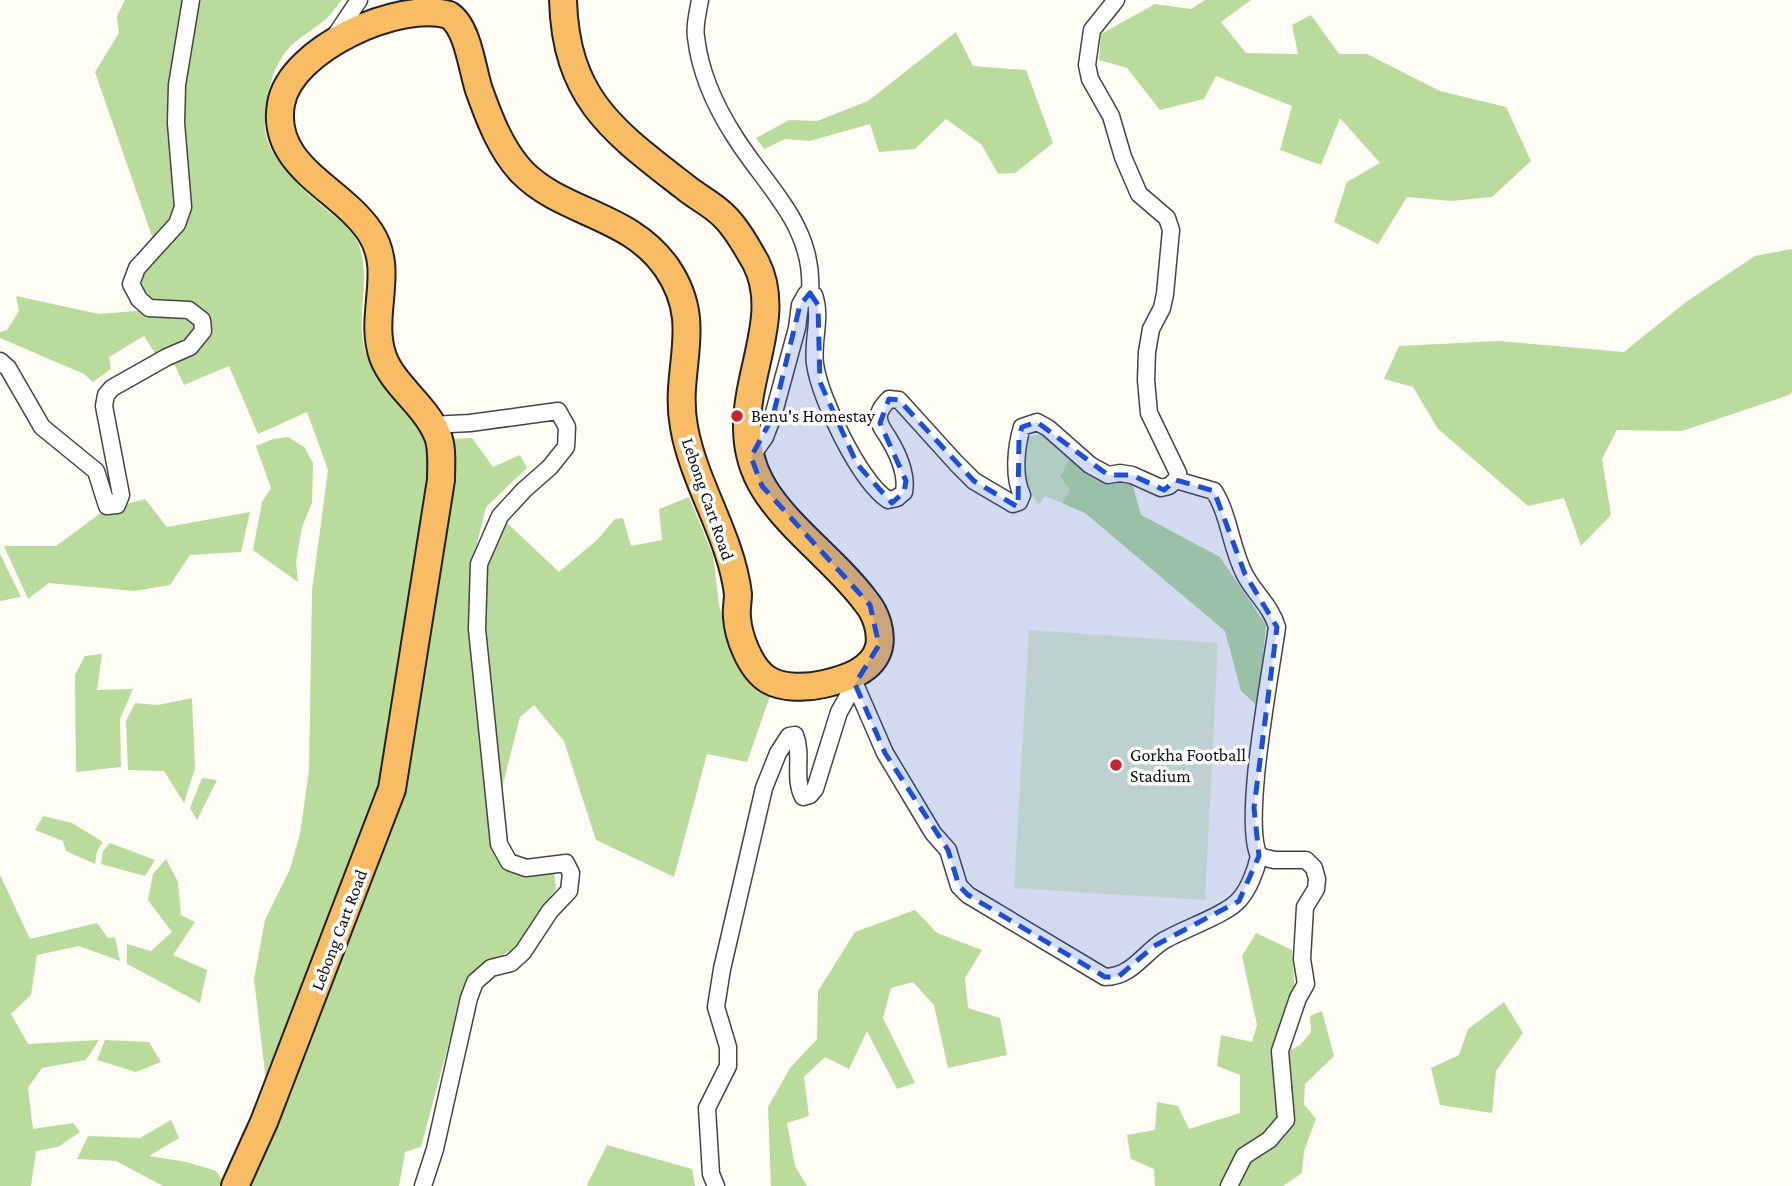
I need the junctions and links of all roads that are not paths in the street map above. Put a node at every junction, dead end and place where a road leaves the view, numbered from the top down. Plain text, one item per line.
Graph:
1 (191, 0) edge
2 (359, 0) edge
3 (563, 0) edge
4 (700, 0) edge
5 (1116, 0) edge
6 (333, 39) junction
7 (810, 293) junction
8 (0, 362) edge
9 (431, 425) junction
10 (751, 457) junction
11 (1176, 480) junction
12 (859, 677) junction
13 (1259, 856) junction
14 (235, 1186) edge
15 (423, 1186) edge
16 (716, 1186) edge
17 (1229, 1186) edge

1 - 8 street
2 - 6 street
3 - 10 highway
4 - 7 street
5 - 11 street
6 - 9 highway, Lebong Cart Road
6 - 12 highway, Lebong Cart Road
7 - 10 street
7 - 11 street
9 - 14 highway, Lebong Cart Road
9 - 15 street
10 - 12 highway
11 - 13 street
12 - 13 street
12 - 16 street
13 - 17 street

